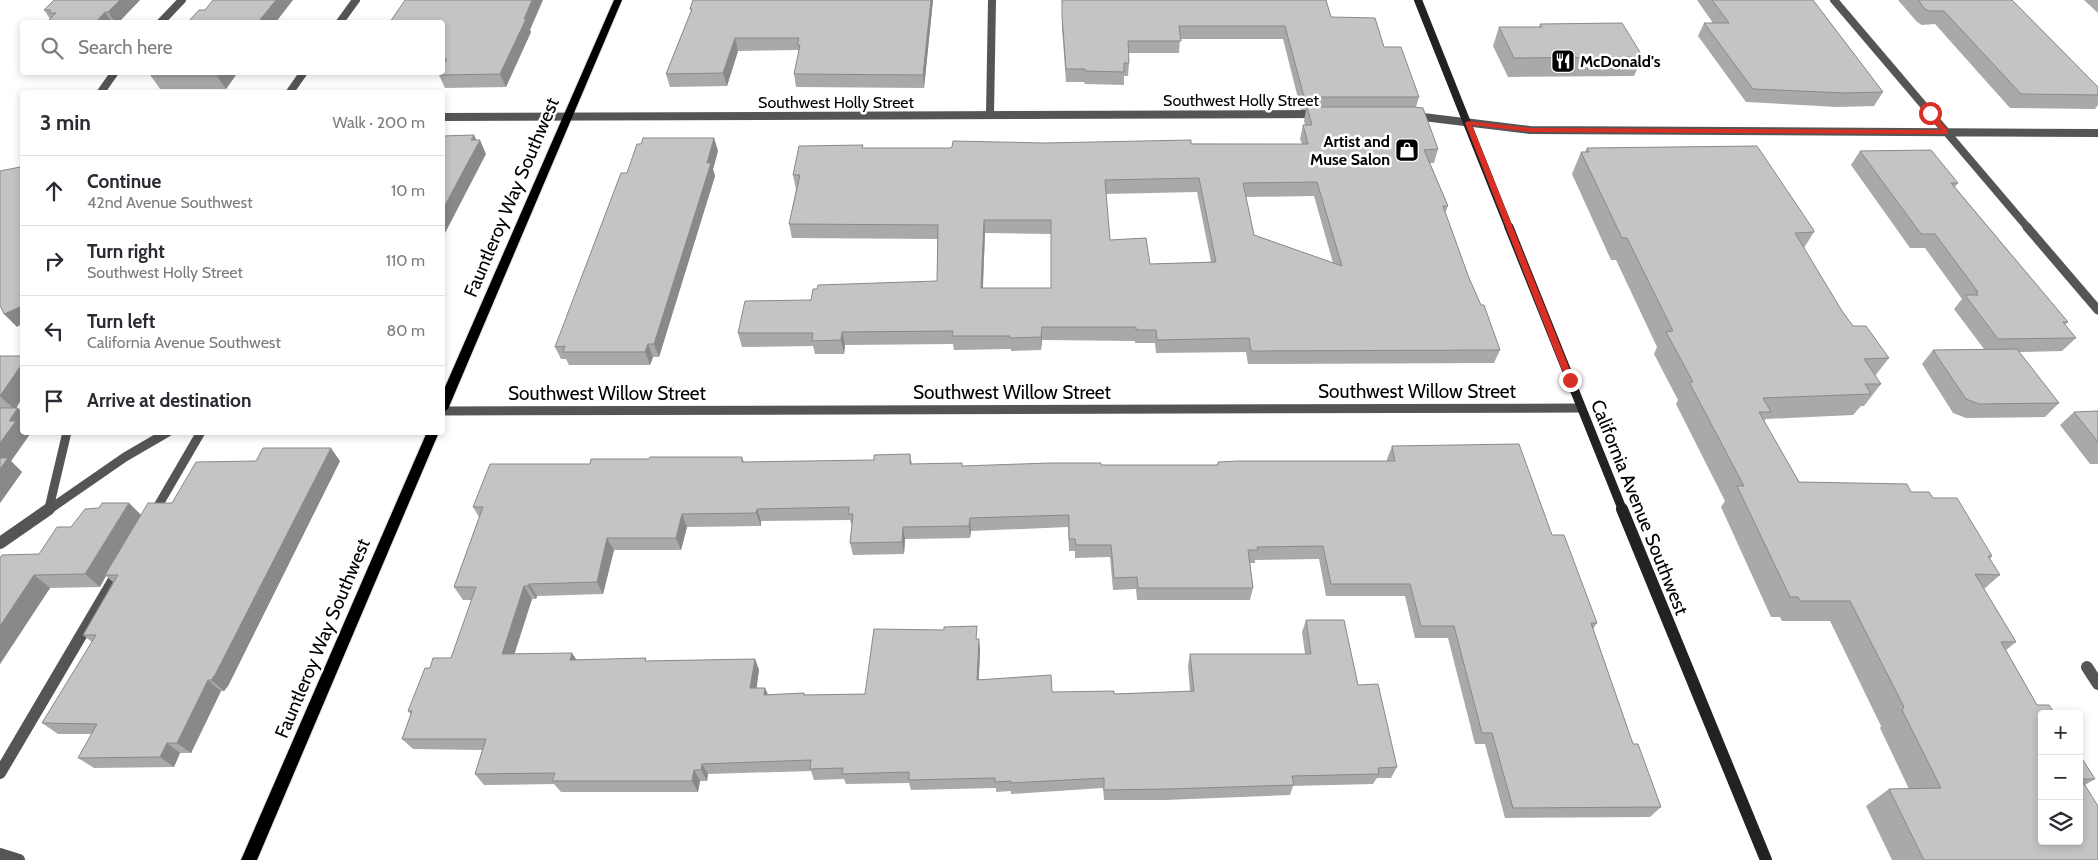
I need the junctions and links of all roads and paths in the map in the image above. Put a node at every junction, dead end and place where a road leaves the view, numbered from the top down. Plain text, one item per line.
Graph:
1 (182, 0) edge
2 (356, 0) edge
3 (618, 0) edge
4 (992, 0) edge
5 (1418, 0) edge
6 (1834, 0) edge
7 (163, 20) edge
8 (341, 20) edge
9 (113, 75) edge
10 (302, 75) edge
11 (102, 90) edge
12 (291, 90) edge
13 (990, 114) junction
14 (1325, 114) edge
15 (1410, 115) edge
16 (445, 117) edge
17 (567, 118) junction
18 (1468, 123) junction
19 (1946, 132) junction
20 (2098, 133) edge
21 (2098, 310) edge
22 (445, 403) edge
23 (1581, 408) junction
24 (445, 410) edge
25 (66, 435) edge
26 (163, 435) edge
27 (199, 435) edge
28 (432, 435) edge
29 (49, 508) junction
30 (144, 528) edge
31 (0, 543) edge
32 (124, 562) edge
33 (2087, 667) dead end
34 (2098, 684) edge
35 (0, 773) edge
36 (0, 854) edge
37 (19, 860) edge
38 (249, 860) edge
39 (1766, 860) edge

1 - 7 street
2 - 8 street
3 - 17 main road, Fauntleroy Way Southwest
4 - 13 street
5 - 18 main road, California Avenue Southwest
6 - 19 street
9 - 11 street
10 - 12 street
13 - 14 street, Southwest Holly Street
13 - 17 street, Southwest Holly Street
15 - 18 street
16 - 17 street, Southwest Holly Street
17 - 22 main road, Fauntleroy Way Southwest
18 - 19 street
18 - 23 main road, California Avenue Southwest
19 - 20 street
19 - 21 street
23 - 24 street, Southwest Willow Street
23 - 39 main road, California Avenue Southwest
25 - 29 street
26 - 29 street
27 - 30 street
28 - 38 main road, Fauntleroy Way Southwest
29 - 31 street
32 - 35 street
33 - 34 street
36 - 37 street

